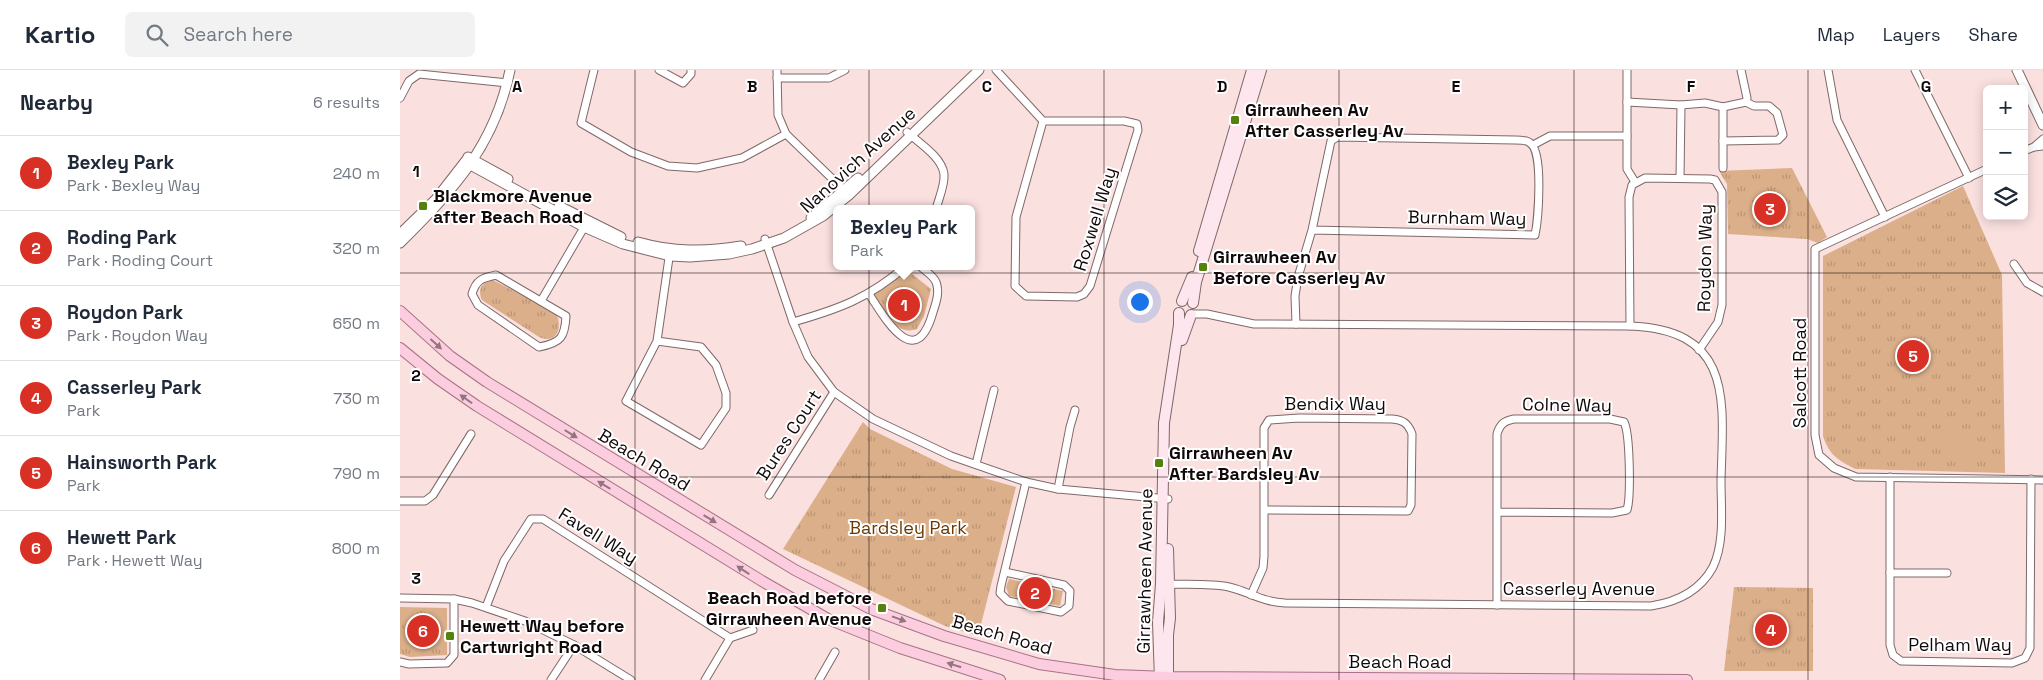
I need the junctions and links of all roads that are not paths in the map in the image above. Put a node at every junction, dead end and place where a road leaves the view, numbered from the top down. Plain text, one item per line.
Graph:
1 (505, 70) edge
2 (510, 70) edge
3 (594, 70) edge
4 (659, 70) edge
5 (691, 70) edge
6 (777, 70) edge
7 (845, 70) edge
8 (971, 70) edge
9 (979, 70) edge
10 (996, 70) edge
11 (1252, 70) edge
12 (1261, 70) edge
13 (1627, 70) edge
14 (1741, 70) edge
15 (1828, 70) edge
16 (1915, 70) edge
17 (2017, 70) edge
18 (2023, 70) edge
19 (777, 78) junction
20 (505, 82) junction
21 (400, 98) edge
22 (1627, 102) junction
23 (1746, 102) junction
24 (1681, 105) junction
25 (1723, 107) junction
26 (2043, 112) edge
27 (1043, 122) junction
28 (2043, 125) edge
29 (786, 134) junction
30 (909, 134) junction
31 (1627, 136) junction
32 (2043, 139) edge
33 (1723, 141) junction
34 (1533, 145) junction
35 (2043, 146) edge
36 (2034, 147) junction
37 (2028, 149) edge
38 (469, 161) junction
39 (1723, 168) dead end
40 (1983, 171) edge
41 (1680, 178) junction
42 (1969, 178) junction
43 (1635, 182) junction
44 (846, 193) junction
45 (835, 205) edge
46 (937, 205) edge
47 (833, 207) edge
48 (1885, 217) junction
49 (586, 224) junction
50 (1312, 230) junction
51 (400, 234) edge
52 (766, 242) junction
53 (400, 243) edge
54 (670, 253) junction
55 (2014, 264) dead end
56 (901, 270) edge
57 (924, 270) edge
58 (2043, 292) edge
59 (869, 294) junction
60 (541, 301) junction
61 (1182, 301) junction
62 (1193, 310) junction
63 (400, 311) edge
64 (1179, 314) junction
65 (793, 322) junction
66 (1296, 324) junction
67 (1630, 326) junction
68 (657, 341) junction
69 (400, 348) edge
70 (1699, 350) junction
71 (994, 390) dead end
72 (834, 392) junction
73 (1074, 410) dead end
74 (472, 434) dead end
75 (976, 464) junction
76 (1890, 478) junction
77 (2031, 479) junction
78 (2043, 480) edge
79 (1026, 482) junction
80 (1058, 489) junction
81 (769, 495) dead end
82 (1165, 499) junction
83 (400, 501) edge
84 (1264, 510) junction
85 (1498, 512) junction
86 (1005, 572) junction
87 (1890, 573) junction
88 (1947, 573) dead end
89 (1165, 584) junction
90 (1251, 595) junction
91 (400, 598) edge
92 (454, 599) junction
93 (1497, 605) junction
94 (486, 607) junction
95 (753, 630) dead end
96 (730, 638) junction
97 (574, 645) junction
98 (835, 652) dead end
99 (400, 662) edge
100 (1164, 679) edge
101 (552, 680) edge
102 (631, 680) edge
103 (705, 680) edge
104 (819, 680) edge
105 (1000, 680) edge
106 (1687, 680) edge

1 - 20 street
2 - 20 street
3 - 29 street
4 - 5 street
6 - 19 street
7 - 19 street
8 - 30 street, Nanovich Avenue
9 - 30 street, Nanovich Avenue
10 - 27 street
11 - 61 main road, Girrawheen Avenue
12 - 62 main road, Girrawheen Avenue
13 - 22 street
14 - 23 street
15 - 48 street
16 - 42 street
17 - 28 street
18 - 26 street
19 - 29 street
20 - 21 street
20 - 38 street
22 - 24 street
22 - 31 street
23 - 25 street
23 - 33 street
24 - 25 street
24 - 41 street
25 - 33 street
27 - 27 street, Roxwell Way
29 - 44 street
30 - 44 street, Nanovich Avenue
30 - 46 street
31 - 34 street
31 - 43 street
32 - 36 street
33 - 39 street
34 - 50 street
34 - 50 street, Burnham Way
35 - 36 street
36 - 37 street
38 - 49 street, Nanovich Avenue
38 - 51 street
38 - 53 street
40 - 42 street, Salcott Road
41 - 43 street, Roydon Way
41 - 70 street, Roydon Way
42 - 48 street, Salcott Road
43 - 67 street
44 - 45 street, Nanovich Avenue
47 - 52 street, Nanovich Avenue
48 - 76 street, Salcott Road
49 - 54 street, Nanovich Avenue
49 - 60 street
50 - 66 street
52 - 54 street, Nanovich Avenue
52 - 65 street
54 - 68 street
55 - 58 street
56 - 59 street
57 - 59 street
59 - 65 street
60 - 60 street
61 - 62 main road
61 - 64 main road, Girrawheen Avenue
62 - 64 main road
62 - 66 street, Casserley Avenue
62 - 82 main road, Girrawheen Avenue
63 -> 100 main road, Beach Road
64 - 82 main road, Girrawheen Avenue
65 - 72 street
66 - 67 street, Casserley Avenue
67 - 70 street, Casserley Avenue
68 - 68 street
105 -> 69 main road
70 - 93 street, Casserley Avenue
71 - 75 street
72 - 75 street
72 - 81 street, Bures Court
73 - 80 street
74 - 83 street
75 - 79 street
76 - 77 street, Salcott Road
76 - 87 street, Pelham Way
77 - 78 street, Salcott Road
77 - 87 street, Pelham Way
79 - 80 street
79 - 86 street
80 - 82 street
82 - 89 main road, Girrawheen Avenue
84 - 84 street, Bendix Way
84 - 90 street, Bendix Way
85 - 85 street, Colne Way
85 - 93 street, Colne Way
86 - 86 street
87 - 88 street
89 - 90 street, Casserley Avenue
89 - 100 main road, Girrawheen Avenue
90 - 93 street, Casserley Avenue
91 - 92 street
92 - 94 street
92 - 99 street
94 - 96 street, Favell Way
94 - 97 street
95 - 96 street
96 - 103 street
97 - 101 street
97 - 102 street
98 - 104 street
100 - 106 main road, Beach Road

